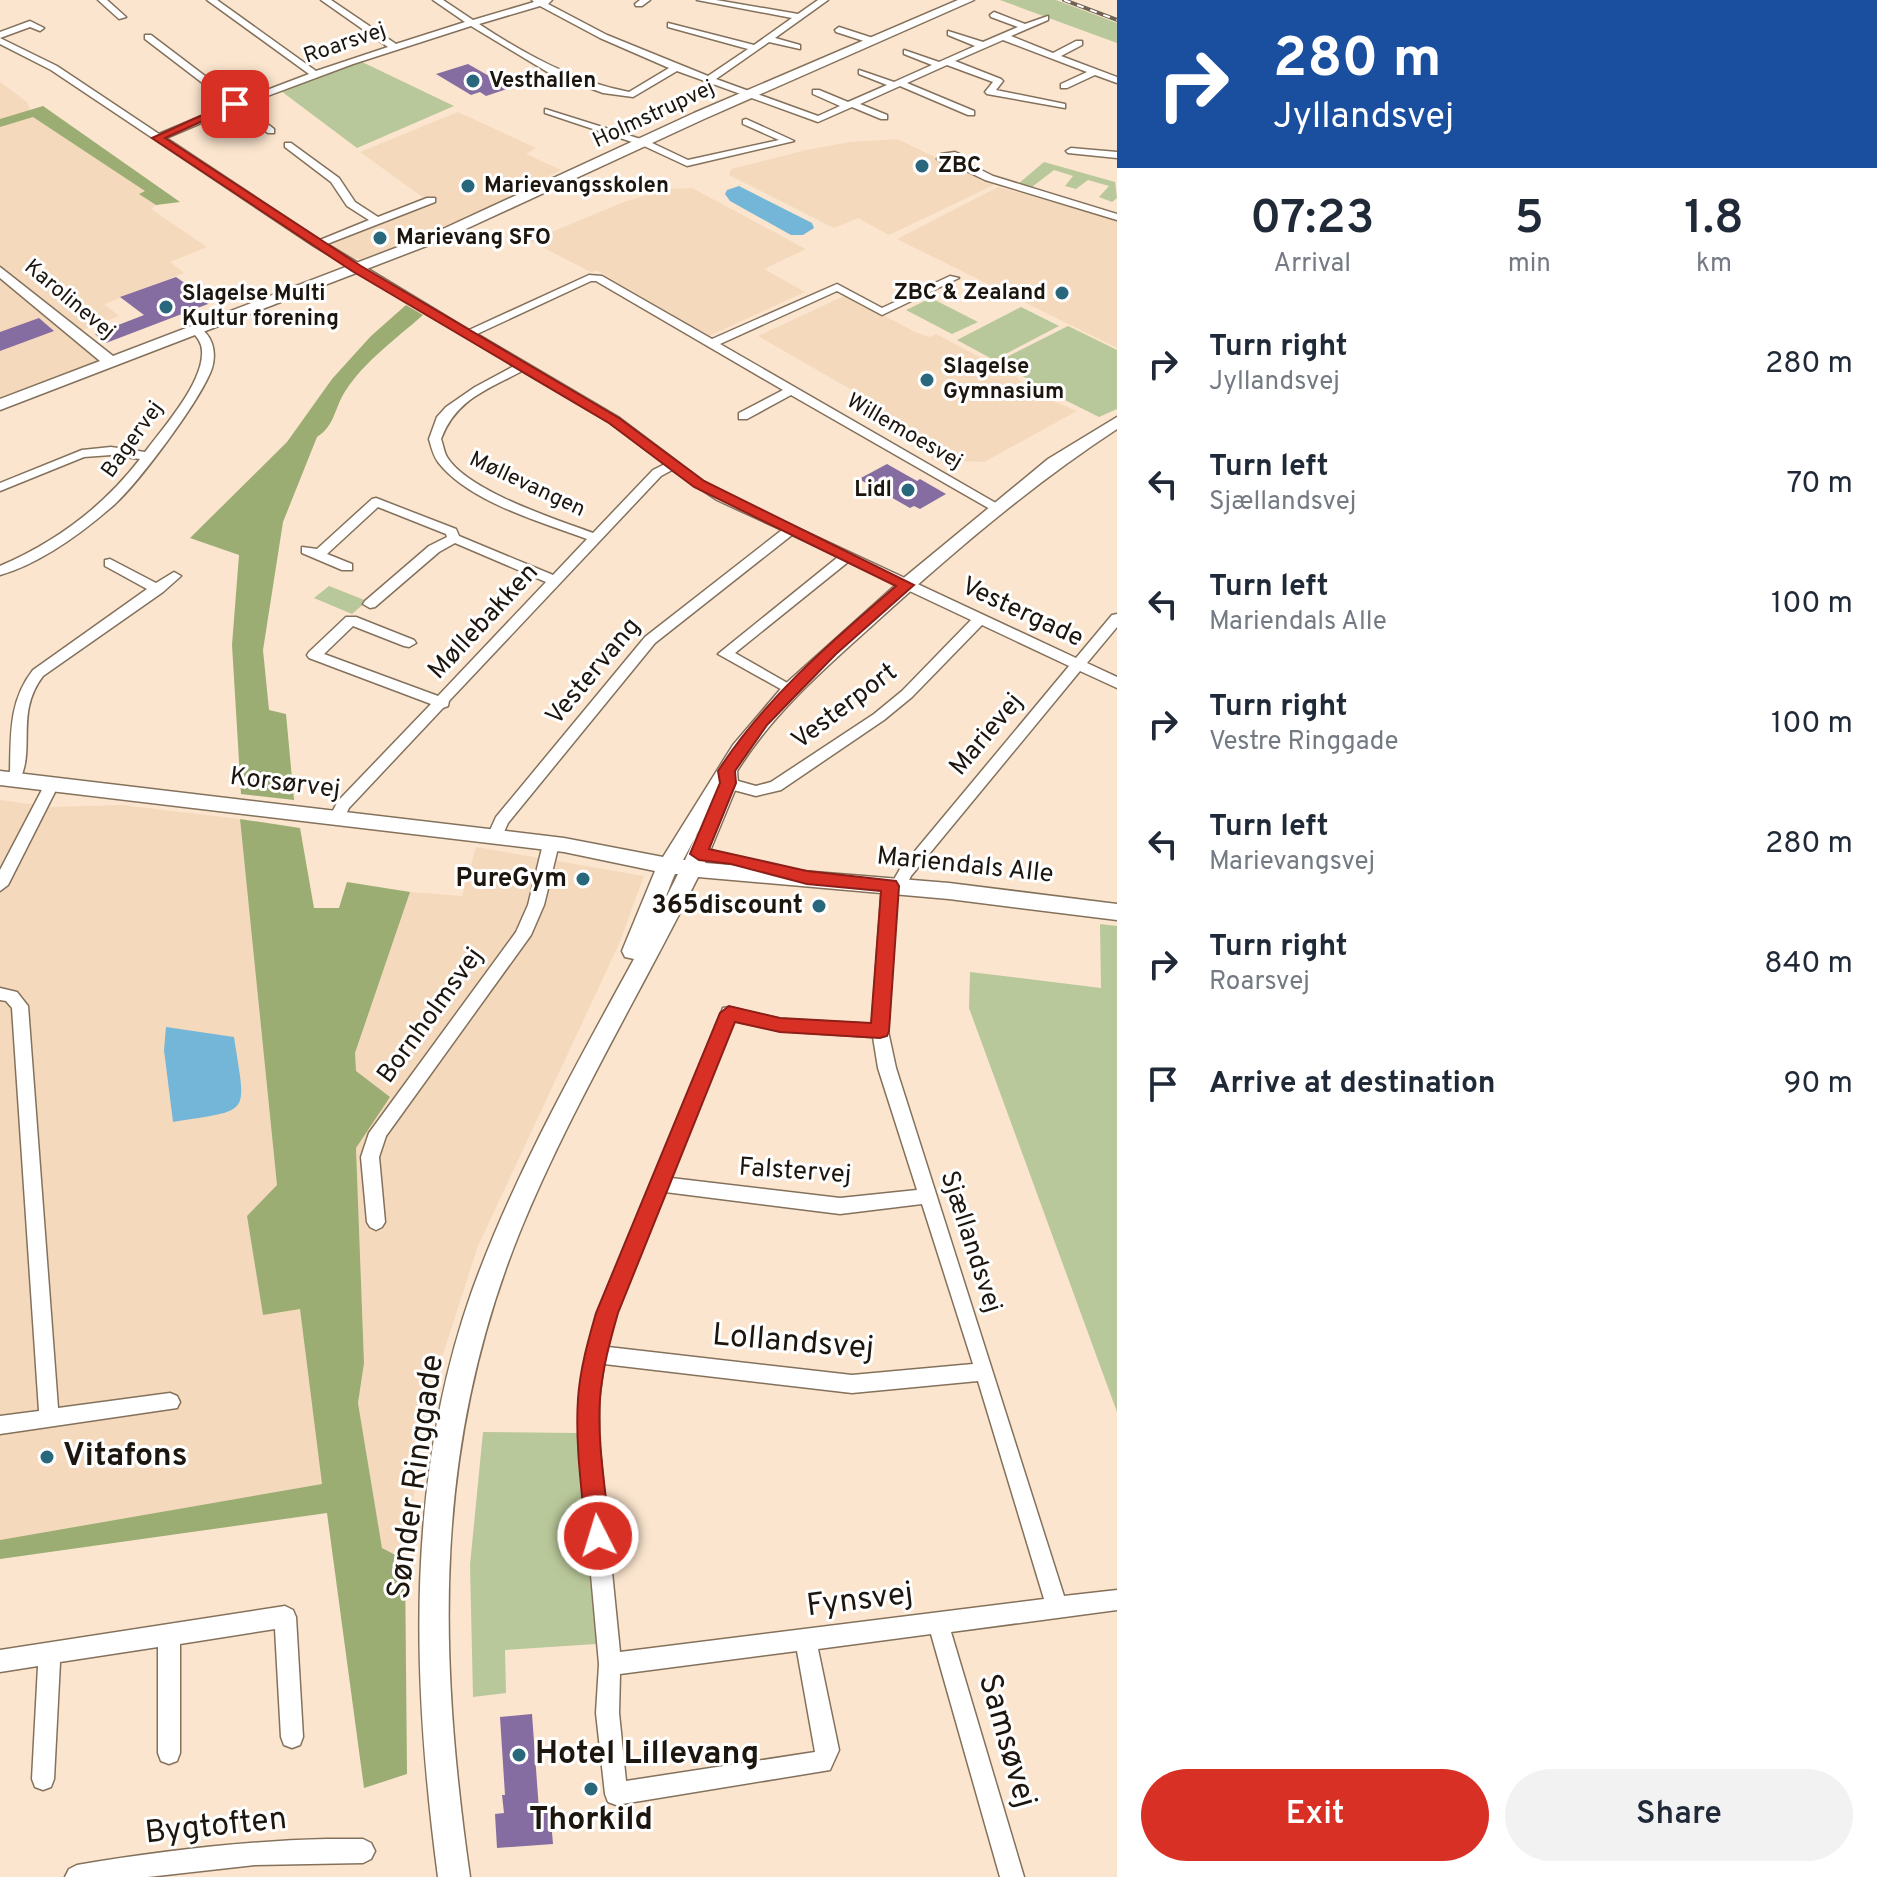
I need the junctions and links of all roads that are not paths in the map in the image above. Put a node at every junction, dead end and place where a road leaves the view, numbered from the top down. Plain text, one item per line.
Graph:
1 (102, 0) edge
2 (211, 0) edge
3 (325, 0) edge
4 (437, 0) edge
5 (551, 0) edge
6 (701, 0) edge
7 (824, 0) edge
8 (968, 0) edge
9 (538, 2) edge
10 (994, 15) dead end
11 (122, 17) dead end
12 (798, 17) junction
13 (1045, 18) dead end
14 (472, 22) junction
15 (671, 25) dead end
16 (1026, 27) junction
17 (40, 28) dead end
18 (839, 30) dead end
19 (951, 33) dead end
20 (0, 35) edge
21 (148, 37) dead end
22 (1004, 37) junction
23 (768, 39) junction
24 (0, 41) edge
25 (873, 41) junction
26 (1079, 43) dead end
27 (393, 46) junction
28 (984, 46) junction
29 (797, 47) dead end
30 (755, 48) junction
31 (907, 52) dead end
32 (1053, 56) junction
33 (944, 63) junction
34 (676, 68) junction
35 (1095, 71) junction
36 (862, 72) dead end
37 (313, 73) junction
38 (1114, 76) edge
39 (709, 80) junction
40 (897, 84) junction
41 (1064, 86) dead end
42 (816, 92) dead end
43 (749, 94) junction
44 (235, 104) junction
45 (850, 105) junction
46 (1062, 106) dead end
47 (548, 111) dead end
48 (971, 113) dead end
49 (884, 117) dead end
50 (746, 122) dead end
51 (271, 131) dead end
52 (157, 138) junction
53 (640, 143) junction
54 (288, 145) dead end
55 (1071, 151) dead end
56 (1117, 155) edge
57 (958, 163) dead end
58 (431, 200) dead end
59 (1117, 217) edge
60 (376, 220) junction
61 (318, 244) junction
62 (357, 269) junction
63 (0, 271) edge
64 (954, 278) dead end
65 (196, 329) junction
66 (467, 335) junction
67 (711, 344) junction
68 (110, 362) junction
69 (520, 367) junction
70 (791, 390) junction
71 (0, 405) edge
72 (743, 416) dead end
73 (1117, 422) edge
74 (147, 456) junction
75 (672, 465) junction
76 (0, 487) edge
77 (997, 509) junction
78 (790, 530) junction
79 (454, 538) junction
80 (596, 538) junction
81 (846, 557) junction
82 (110, 563) dead end
83 (347, 567) dead end
84 (0, 571) edge
85 (174, 576) dead end
86 (555, 581) junction
87 (906, 585) junction
88 (158, 589) junction
89 (370, 604) dead end
90 (1117, 618) edge
91 (979, 620) junction
92 (409, 643) dead end
93 (1078, 665) junction
94 (1117, 683) edge
95 (791, 689) junction
96 (443, 703) junction
97 (6, 778) edge
98 (52, 784) junction
99 (721, 784) junction
100 (337, 818) junction
101 (495, 837) junction
102 (558, 844) junction
103 (684, 860) junction
104 (0, 885) edge
105 (894, 886) junction
106 (1117, 912) edge
107 (0, 994) edge
108 (880, 1031) junction
109 (589, 1061) junction
110 (659, 1184) junction
111 (928, 1196) junction
112 (376, 1222) dead end
113 (596, 1354) junction
114 (985, 1372) junction
115 (170, 1402) dead end
116 (49, 1419) junction
117 (0, 1425) edge
118 (1117, 1600) edge
119 (1057, 1607) junction
120 (938, 1623) junction
121 (169, 1636) junction
122 (805, 1640) junction
123 (50, 1654) junction
124 (0, 1661) edge
125 (610, 1664) junction
126 (292, 1737) dead end
127 (169, 1753) dead end
128 (43, 1779) dead end
129 (363, 1851) dead end
130 (77, 1877) edge
131 (454, 1877) edge
132 (1012, 1877) edge

1 - 11 street
2 - 37 street
3 - 27 street
4 - 14 street
5 - 9 street, Roarsvej
6 - 12 street
7 - 12 street
8 - 25 street, Holmstrupvej
9 - 14 street, Roarsvej
9 - 34 street
10 - 16 street
12 - 23 street
13 - 16 street
14 - 27 street, Roarsvej
14 - 34 street
15 - 30 street
16 - 22 street
17 - 20 street
18 - 25 street
19 - 28 street
21 - 44 street
22 - 28 street
22 - 32 street
23 - 29 street
23 - 30 street
24 - 52 street, Vestergade
25 - 43 street, Holmstrupvej
26 - 32 street
27 - 37 street, Roarsvej
28 - 33 street
30 - 39 street
31 - 33 street
32 - 35 street
33 - 40 street
33 - 46 street
34 - 39 street
35 - 38 street
35 - 41 street
36 - 40 street
37 - 44 street, Roarsvej
39 - 43 street
40 - 45 street
40 - 48 street
42 - 45 street
43 - 45 street
43 - 53 street, Holmstrupvej
44 - 51 street
44 - 52 street, Roarsvej
45 - 49 street
47 - 53 street
50 - 53 street
52 - 61 street, Vestergade
53 - 62 street, Holmstrupvej
54 - 60 street
55 - 56 street
57 - 59 street
58 - 60 street
60 - 61 street
61 - 62 street, Vestergade
62 - 65 street, Holmstrupvej
62 - 66 street, Vestergade
63 - 68 street, Karolinevej
64 - 67 street
65 - 68 street, Holmstrupvej
65 - 74 street, Bagervej
66 - 67 street, Willemoesvej
66 - 69 street, Vestergade
67 - 70 street, Willemoesvej
68 - 71 street, Holmstrupvej
69 - 75 street, Vestergade
69 - 80 street, Møllevangen
70 - 72 street
70 - 77 street, Willemoesvej
73 - 77 street
74 - 76 street
74 - 84 street, Bagervej
75 - 78 street, Vestergade
75 - 80 street, Møllebakken
77 - 87 street
78 - 81 street, Vestergade
78 - 101 street, Vestervang
79 - 83 street
79 - 86 street
79 - 89 street
80 - 86 street, Møllebakken
81 - 87 street, Vestergade
81 - 95 street
82 - 88 street
85 - 88 street
86 - 96 street, Møllebakken
87 - 91 street, Vestergade
87 - 95 street
88 - 97 street
90 - 93 street, Marievej
91 - 93 street, Vestergade
91 - 99 street, Vesterport
92 - 96 street
93 - 94 street, Vestergade
93 - 105 street, Marievej
95 - 99 street
96 - 100 street, Møllebakken
97 - 98 street, Korsørvej
98 - 100 street, Korsørvej
98 - 104 street
99 - 103 street
100 - 101 street, Korsørvej
101 - 102 street, Korsørvej
102 - 103 street, Korsørvej
102 - 112 street, Bornholmsvej
103 - 105 street, Mariendals Alle
103 - 109 street, Sønder Ringgade
103 - 109 street, Sønder Ringgade
105 - 106 street, Mariendals Alle
105 - 108 street, Sjællandsvej
107 - 116 street
108 - 110 street
108 - 111 street, Sjællandsvej
109 - 131 street, Sønder Ringgade
110 - 111 street, Falstervej
110 - 113 street
111 - 114 street, Sjællandsvej
113 - 114 street, Lollandsvej
113 - 125 street
114 - 119 street, Sjællandsvej
115 - 116 street
116 - 117 street
118 - 119 street, Fynsvej
119 - 120 street, Fynsvej
120 - 122 street, Fynsvej
120 - 132 street, Samsøvej
121 - 123 street
121 - 126 street
121 - 127 street
122 - 125 street, Fynsvej
122 - 125 street
123 - 124 street
123 - 128 street
129 - 130 street, Bygtoften

